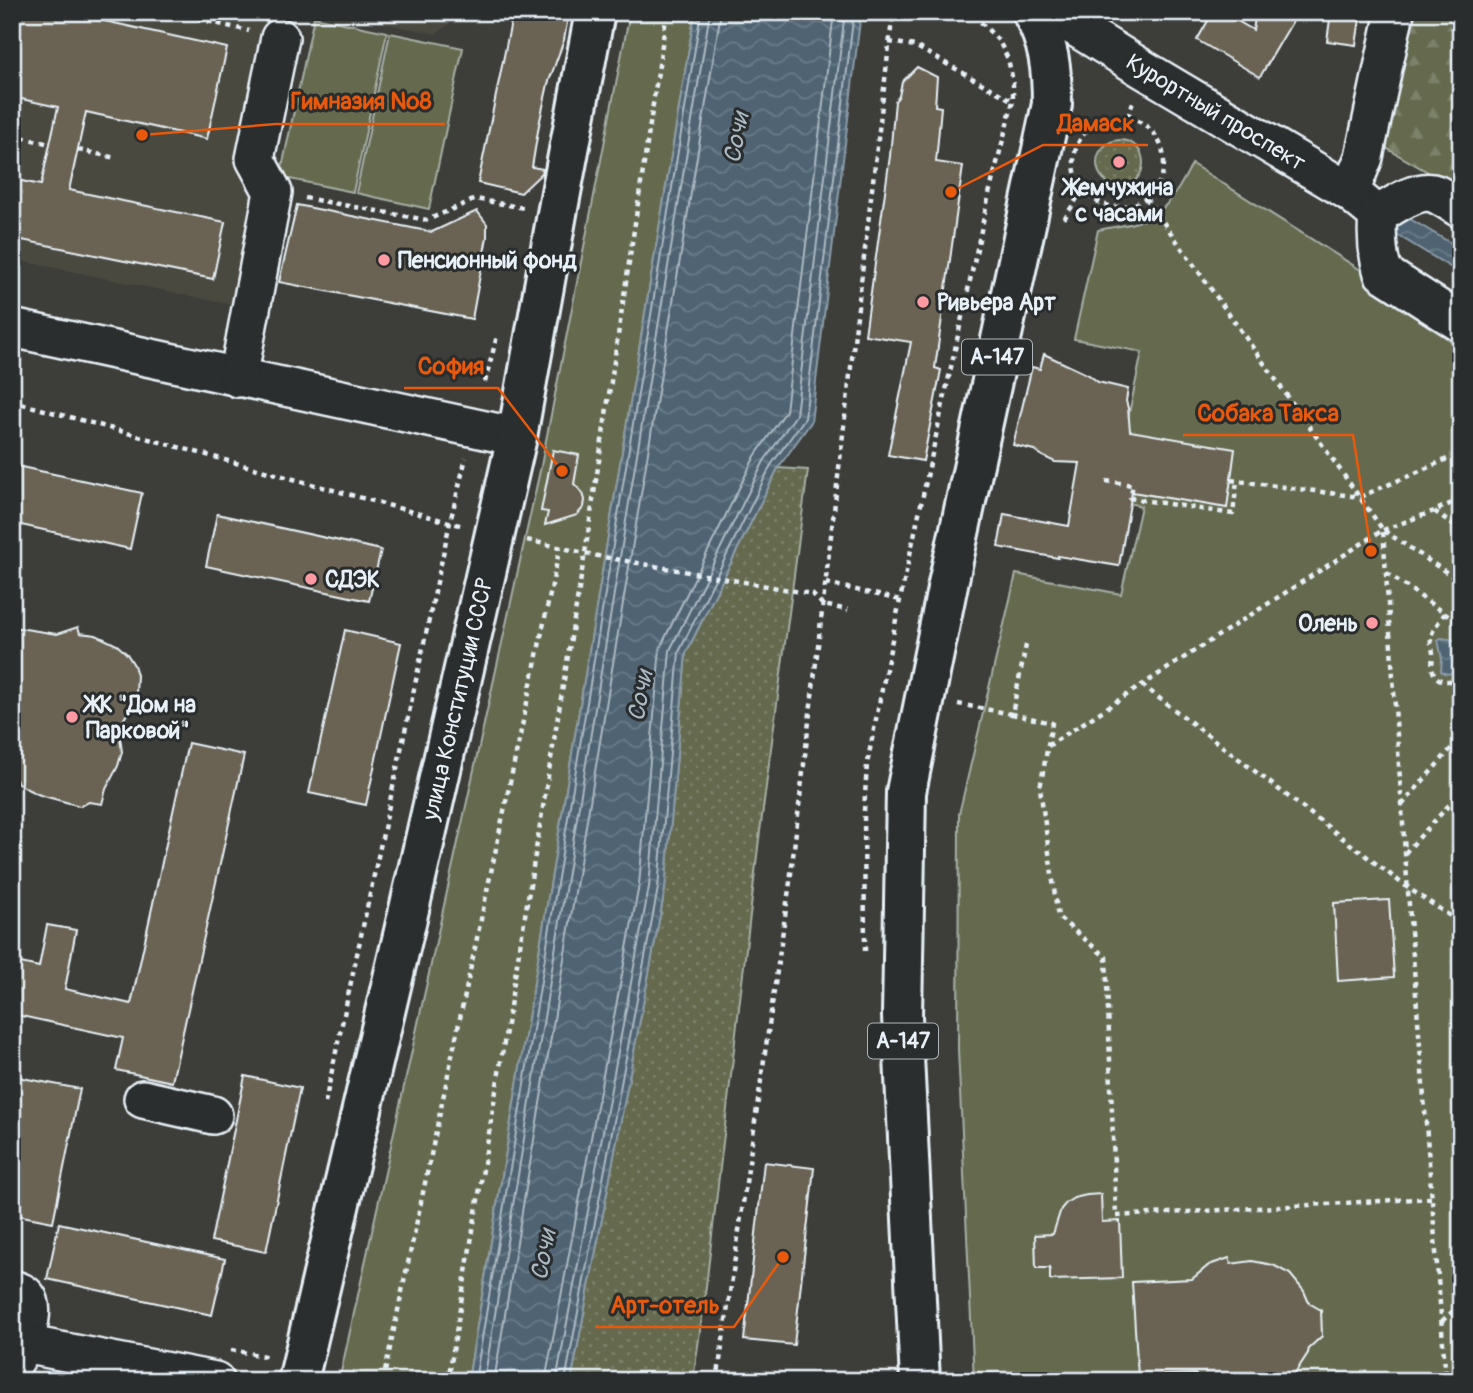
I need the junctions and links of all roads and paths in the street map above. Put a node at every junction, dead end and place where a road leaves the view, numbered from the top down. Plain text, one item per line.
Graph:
1 (169, 12) edge
2 (595, 12) edge
3 (667, 12) edge
4 (893, 12) edge
5 (971, 12) edge
6 (1032, 12) edge
7 (1051, 12) edge
8 (1395, 12) edge
9 (280, 38) joint
10 (889, 42) junction
11 (1013, 101) junction
12 (12, 135) edge
13 (50, 144) dead end
14 (78, 150) dead end
15 (116, 158) dead end
16 (273, 192) junction
17 (1350, 192) junction
18 (1146, 198) junction
19 (1461, 209) edge
20 (557, 214) junction
21 (1378, 215) junction
22 (1461, 323) edge
23 (12, 328) edge
24 (238, 378) junction
25 (12, 401) edge
26 (517, 437) junction
27 (1461, 453) edge
28 (467, 457) dead end
29 (1106, 481) dead end
30 (1360, 497) junction
31 (1461, 499) edge
32 (1434, 511) junction
33 (450, 522) junction
34 (1383, 530) junction
35 (1461, 530) edge
36 (526, 539) dead end
37 (560, 547) junction
38 (585, 553) junction
39 (1386, 572) junction
40 (1461, 582) edge
41 (826, 583) junction
42 (823, 605) junction
43 (848, 610) dead end
44 (1445, 614) junction
45 (1461, 625) edge
46 (1026, 645) dead end
47 (1461, 678) edge
48 (1142, 685) junction
49 (1461, 737) edge
50 (1048, 747) junction
51 (1461, 792) edge
52 (1402, 806) junction
53 (1405, 853) junction
54 (1408, 888) junction
55 (1461, 923) edge
56 (143, 1099) dead end
57 (324, 1104) dead end
58 (213, 1115) dead end
59 (1432, 1198) junction
60 (12, 1289) edge
61 (1461, 1304) edge
62 (1441, 1322) junction
63 (18, 1355) edge
64 (279, 1369) edge
65 (215, 1381) edge
66 (383, 1381) edge
67 (448, 1381) edge
68 (717, 1381) edge
69 (920, 1381) edge
70 (1446, 1381) edge

1 - 9 path
2 - 20 main road, улица Конституции СССР
3 - 38 path
4 - 10 path
5 - 11 path
6 - 69 main road, А-147
7 - 17 street, Курортный проспект
8 - 17 street
9 - 16 street
10 - 11 path
10 - 41 path
11 - 41 path
12 - 13 path
14 - 15 path
16 - 20 path
16 - 24 street
17 - 21 street, Курортный проспект
18 - 18 path
18 - 30 path
19 - 21 street
20 - 26 main road, улица Конституции СССР
21 - 22 street
23 - 24 street
24 - 26 street
25 - 33 path
26 - 64 main road, улица Конституции СССР
27 - 30 path
28 - 33 path
29 - 30 path
30 - 34 path
31 - 32 path
32 - 34 path
32 - 35 path
33 - 57 path
34 - 39 path
34 - 40 path
34 - 48 path
36 - 37 path
37 - 38 path
37 - 66 path
38 - 42 path
38 - 67 path
39 - 44 path
39 - 52 path
41 - 42 path
42 - 43 path
42 - 68 path
44 - 45 path
44 - 47 path
46 - 50 path
48 - 50 path
48 - 54 path
49 - 52 path
50 - 59 path
51 - 53 path
52 - 53 path
53 - 54 path
54 - 55 path
54 - 59 path
56 - 58 street
59 - 62 path
60 - 63 street
61 - 62 path
62 - 70 path
63 - 65 street

